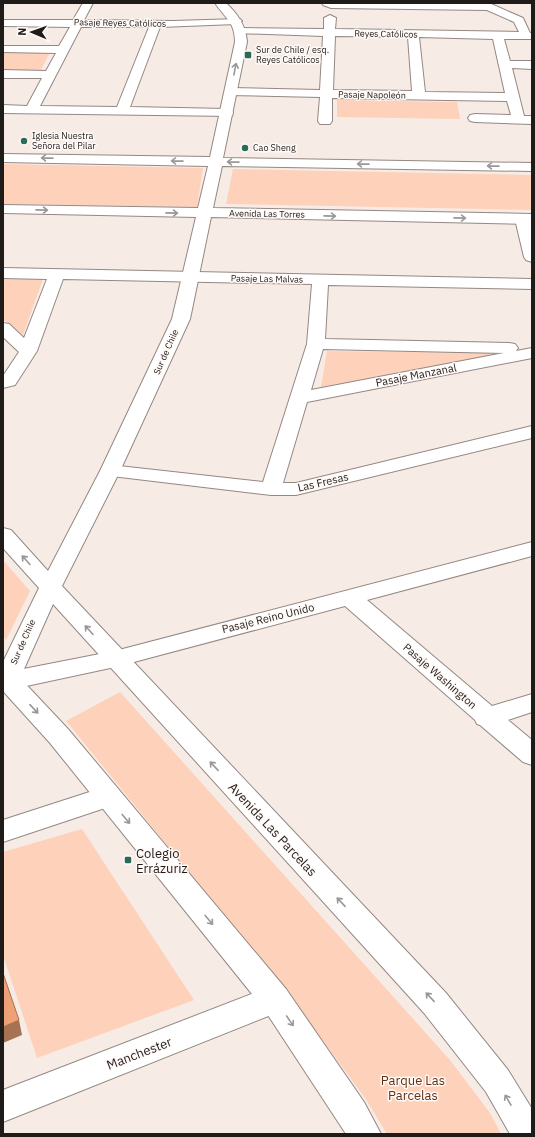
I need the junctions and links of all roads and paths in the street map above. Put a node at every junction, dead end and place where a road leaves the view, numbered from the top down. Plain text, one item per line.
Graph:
1 (88, 3) edge
2 (220, 3) edge
3 (373, 3) edge
4 (329, 4) edge
5 (362, 5) junction
6 (484, 5) edge
7 (3, 23) edge
8 (77, 23) junction
9 (156, 24) junction
10 (238, 26) junction
11 (330, 33) junction
12 (413, 34) junction
13 (498, 36) junction
14 (529, 36) edge
15 (3, 49) edge
16 (63, 50) junction
17 (505, 64) junction
18 (532, 65) edge
19 (3, 74) edge
20 (50, 75) junction
21 (231, 92) junction
22 (326, 94) junction
23 (419, 96) junction
24 (513, 98) junction
25 (3, 109) edge
26 (32, 109) junction
27 (122, 111) junction
28 (227, 113) junction
29 (475, 118) dead end
30 (518, 119) junction
31 (532, 120) edge
32 (325, 121) dead end
33 (3, 158) edge
34 (216, 162) junction
35 (532, 167) edge
36 (3, 210) edge
37 (205, 213) junction
38 (528, 219) edge
39 (532, 257) edge
40 (3, 273) edge
41 (58, 274) junction
42 (191, 277) junction
43 (320, 280) junction
44 (532, 284) edge
45 (3, 328) edge
46 (316, 344) junction
47 (532, 348) edge
48 (28, 351) junction
49 (532, 353) edge
50 (3, 383) edge
51 (300, 398) junction
52 (532, 432) edge
53 (110, 471) junction
54 (271, 489) junction
55 (3, 534) edge
56 (532, 549) edge
57 (50, 586) junction
58 (349, 597) junction
59 (115, 659) junction
60 (4, 679) edge
61 (532, 703) edge
62 (486, 717) junction
63 (532, 755) edge
64 (108, 797) junction
65 (3, 831) edge
66 (275, 999) junction
67 (3, 1106) edge
68 (364, 1134) edge
69 (528, 1134) edge

1 - 8 street
2 - 10 street
3 - 5 street
4 - 5 street
4 - 11 street
5 - 6 street
6 - 14 street
7 - 8 street, Pasaje Reyes Católicos
8 - 9 street, Pasaje Reyes Católicos
8 - 16 street
9 - 10 street, Pasaje Reyes Católicos
9 - 27 street
10 - 11 street, Reyes Católicos
21 -> 10 street, Sur de Chile
11 - 12 street, Reyes Católicos
11 - 22 street
12 - 13 street, Reyes Católicos
12 - 23 street
13 - 14 street, Reyes Católicos
13 - 17 street
15 - 16 street
16 - 20 street
17 - 18 street
17 - 24 street
19 - 20 street
20 - 26 street
21 - 22 street, Pasaje Napoleón
21 - 28 street, Sur de Chile
22 - 23 street, Pasaje Napoleón
22 - 32 street
23 - 24 street, Pasaje Napoleón
24 - 30 street
25 - 26 street
26 - 27 street
27 - 28 street
28 - 34 street, Sur de Chile
29 - 30 street
30 - 31 street
34 -> 33 street
35 -> 34 street
34 - 37 street, Sur de Chile
36 -> 37 street, Avenida Las Torres
37 -> 38 street, Avenida Las Torres
37 - 42 street, Sur de Chile
38 - 39 street
40 - 41 street, Pasaje Las Malvas
41 - 42 street, Pasaje Las Malvas
41 - 48 street
42 - 43 street, Pasaje Las Malvas
42 - 53 street, Sur de Chile
43 - 44 street, Pasaje Las Malvas
43 - 46 street
45 - 48 street
46 - 47 street
46 - 51 street
48 - 50 street
49 - 51 street, Pasaje Manzanal
51 - 54 street
52 - 54 street, Las Fresas
53 - 54 street, Las Fresas
53 - 57 street, Sur de Chile
57 -> 55 street, Avenida Las Parcelas
56 - 58 street, Pasaje Reino Unido
59 -> 57 street, Avenida Las Parcelas
57 - 60 street, Sur de Chile
58 - 59 street, Pasaje Reino Unido
58 - 62 street, Pasaje Washington
59 - 60 street, Pasaje Reino Unido
69 -> 59 street, Avenida Las Parcelas
60 -> 64 street
61 - 62 street
62 - 63 street, Pasaje Washington
64 - 65 street
64 -> 66 street
66 - 67 street, Manchester
66 -> 68 street

